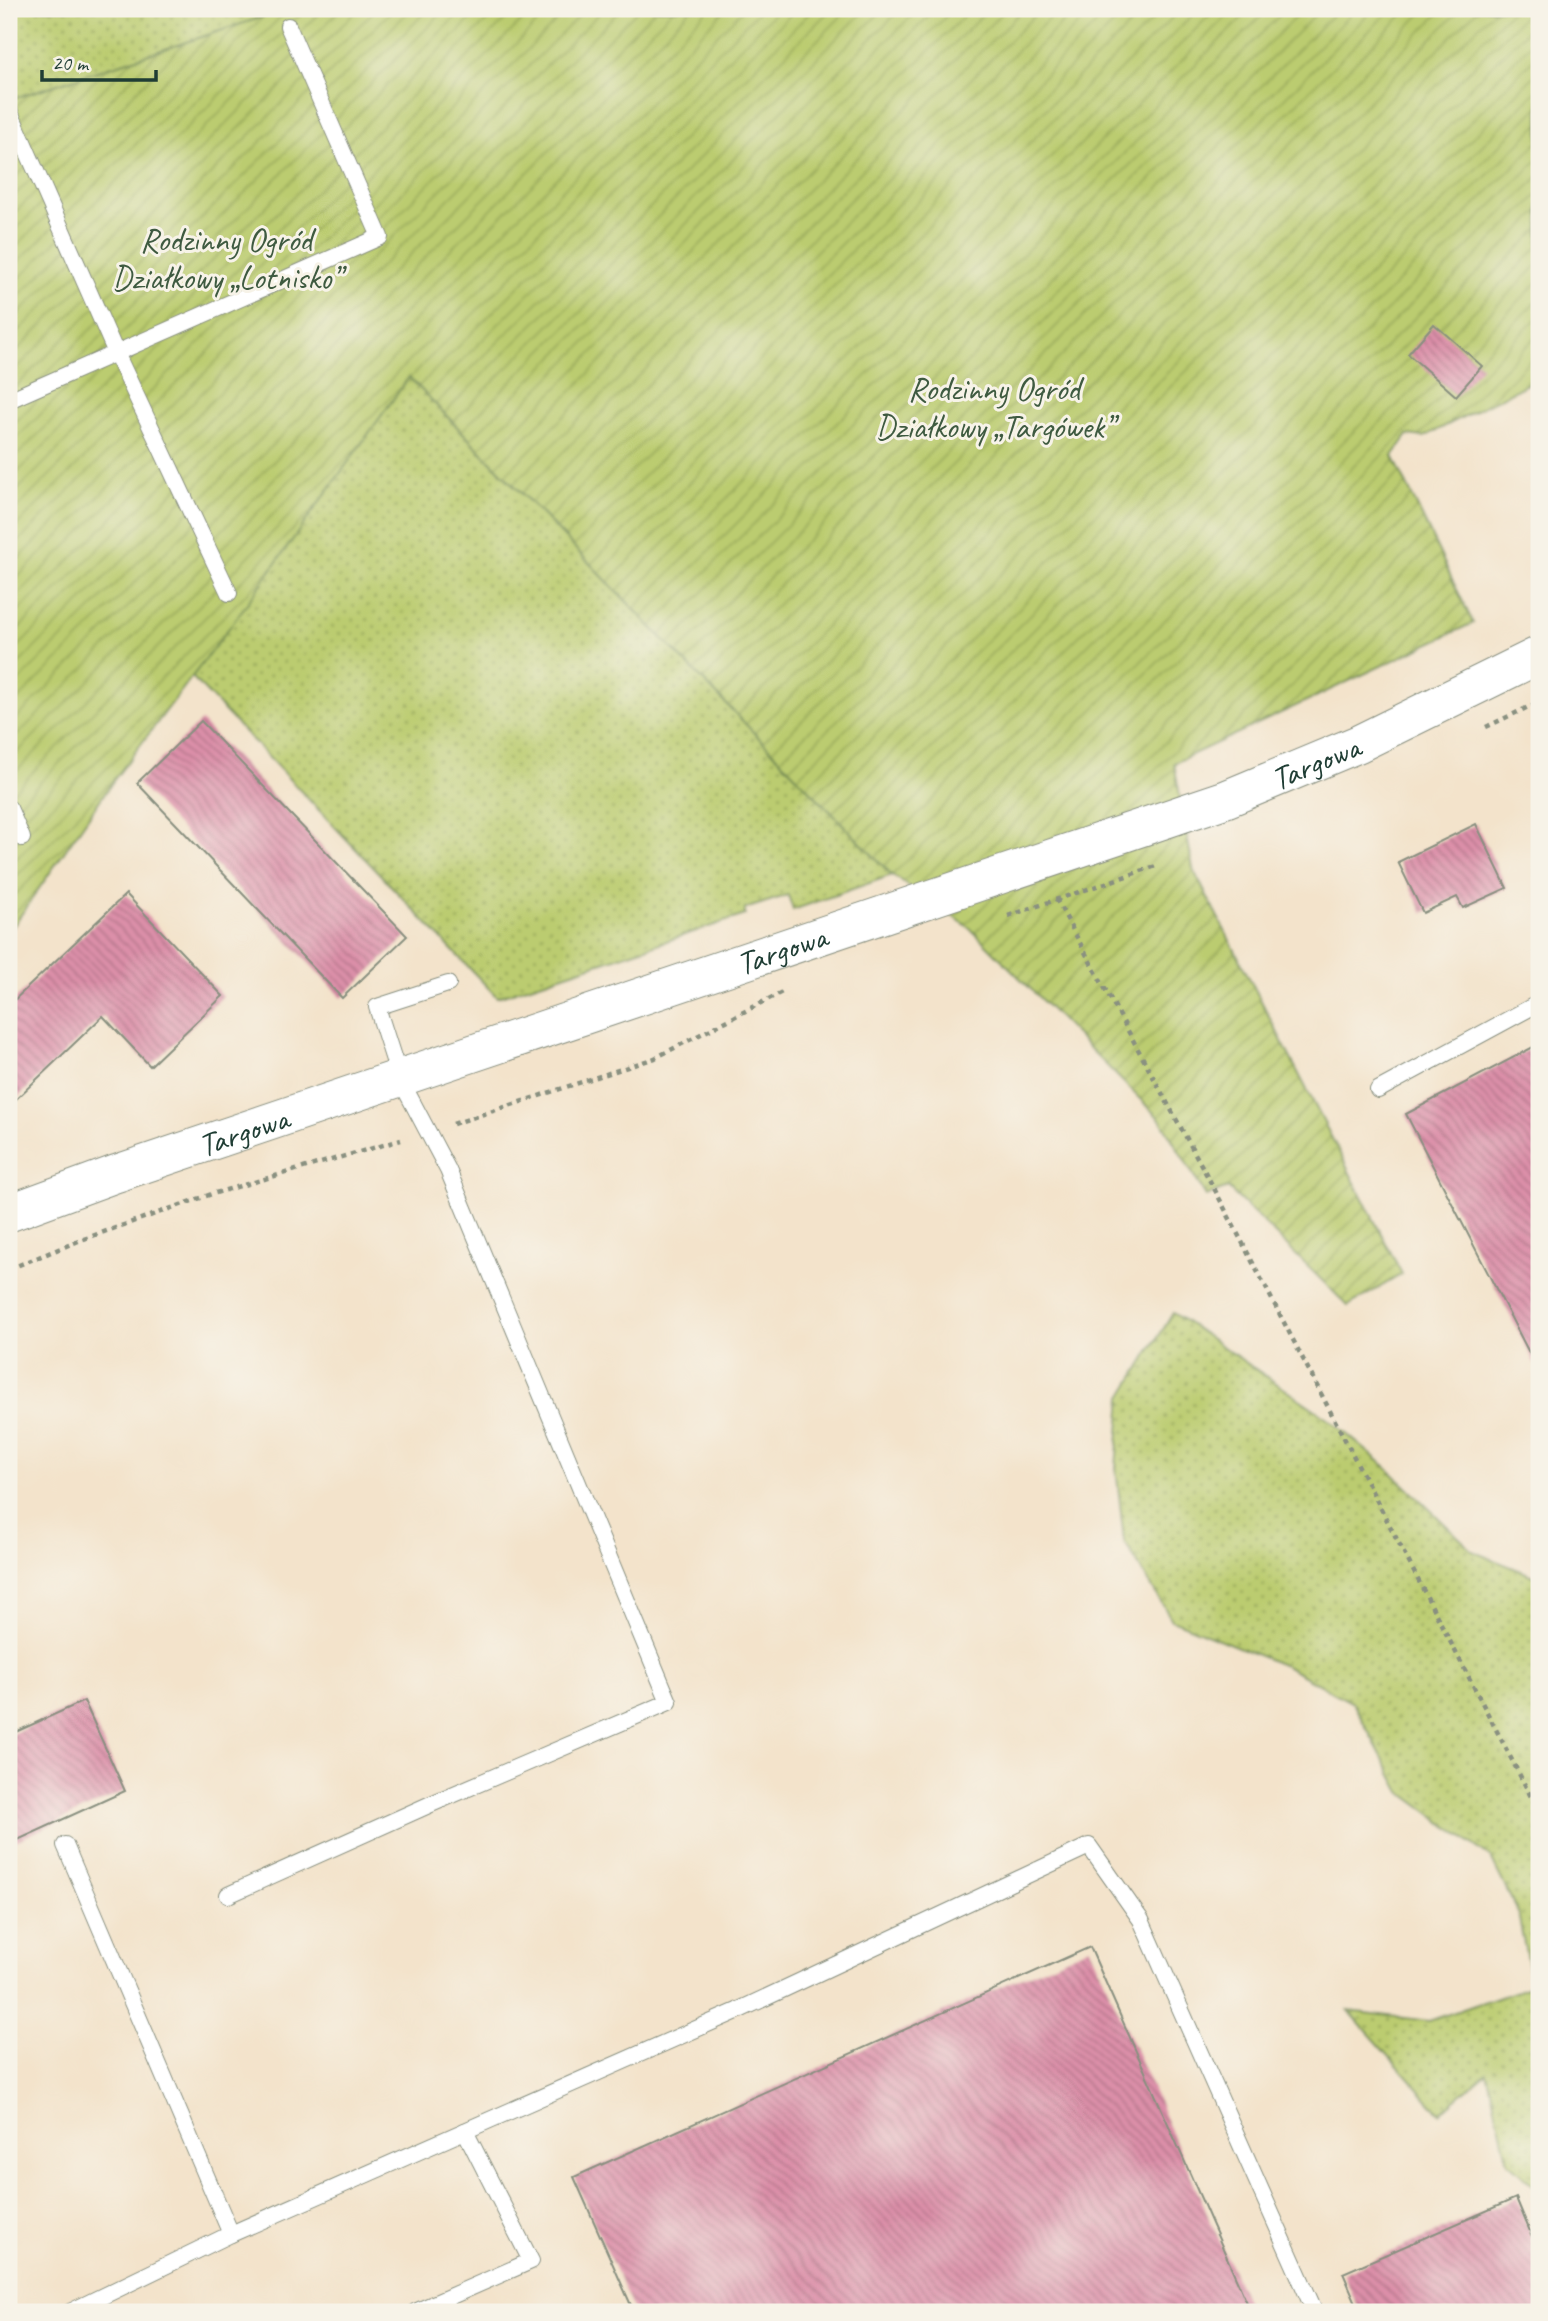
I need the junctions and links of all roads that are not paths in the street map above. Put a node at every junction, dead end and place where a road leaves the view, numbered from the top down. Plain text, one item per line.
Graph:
1 (288, 26) dead end
2 (10, 112) edge
3 (116, 353) junction
4 (9, 400) edge
5 (229, 593) dead end
6 (1538, 657) edge
7 (9, 808) edge
8 (22, 838) dead end
9 (447, 984) dead end
10 (1539, 1003) edge
11 (400, 1079) junction
12 (1378, 1090) dead end
13 (9, 1213) edge
14 (65, 1845) dead end
15 (229, 1895) dead end
16 (465, 2131) junction
17 (232, 2234) junction
18 (70, 2312) edge
19 (415, 2312) edge
20 (1315, 2312) edge

1 - 3 lane
2 - 3 lane
3 - 4 lane
3 - 5 lane
6 - 11 street, Targowa
7 - 8 lane
9 - 11 lane
10 - 12 lane
11 - 13 street, Targowa
11 - 15 lane
14 - 17 lane
16 - 17 lane
16 - 19 lane
16 - 20 lane
17 - 18 lane

